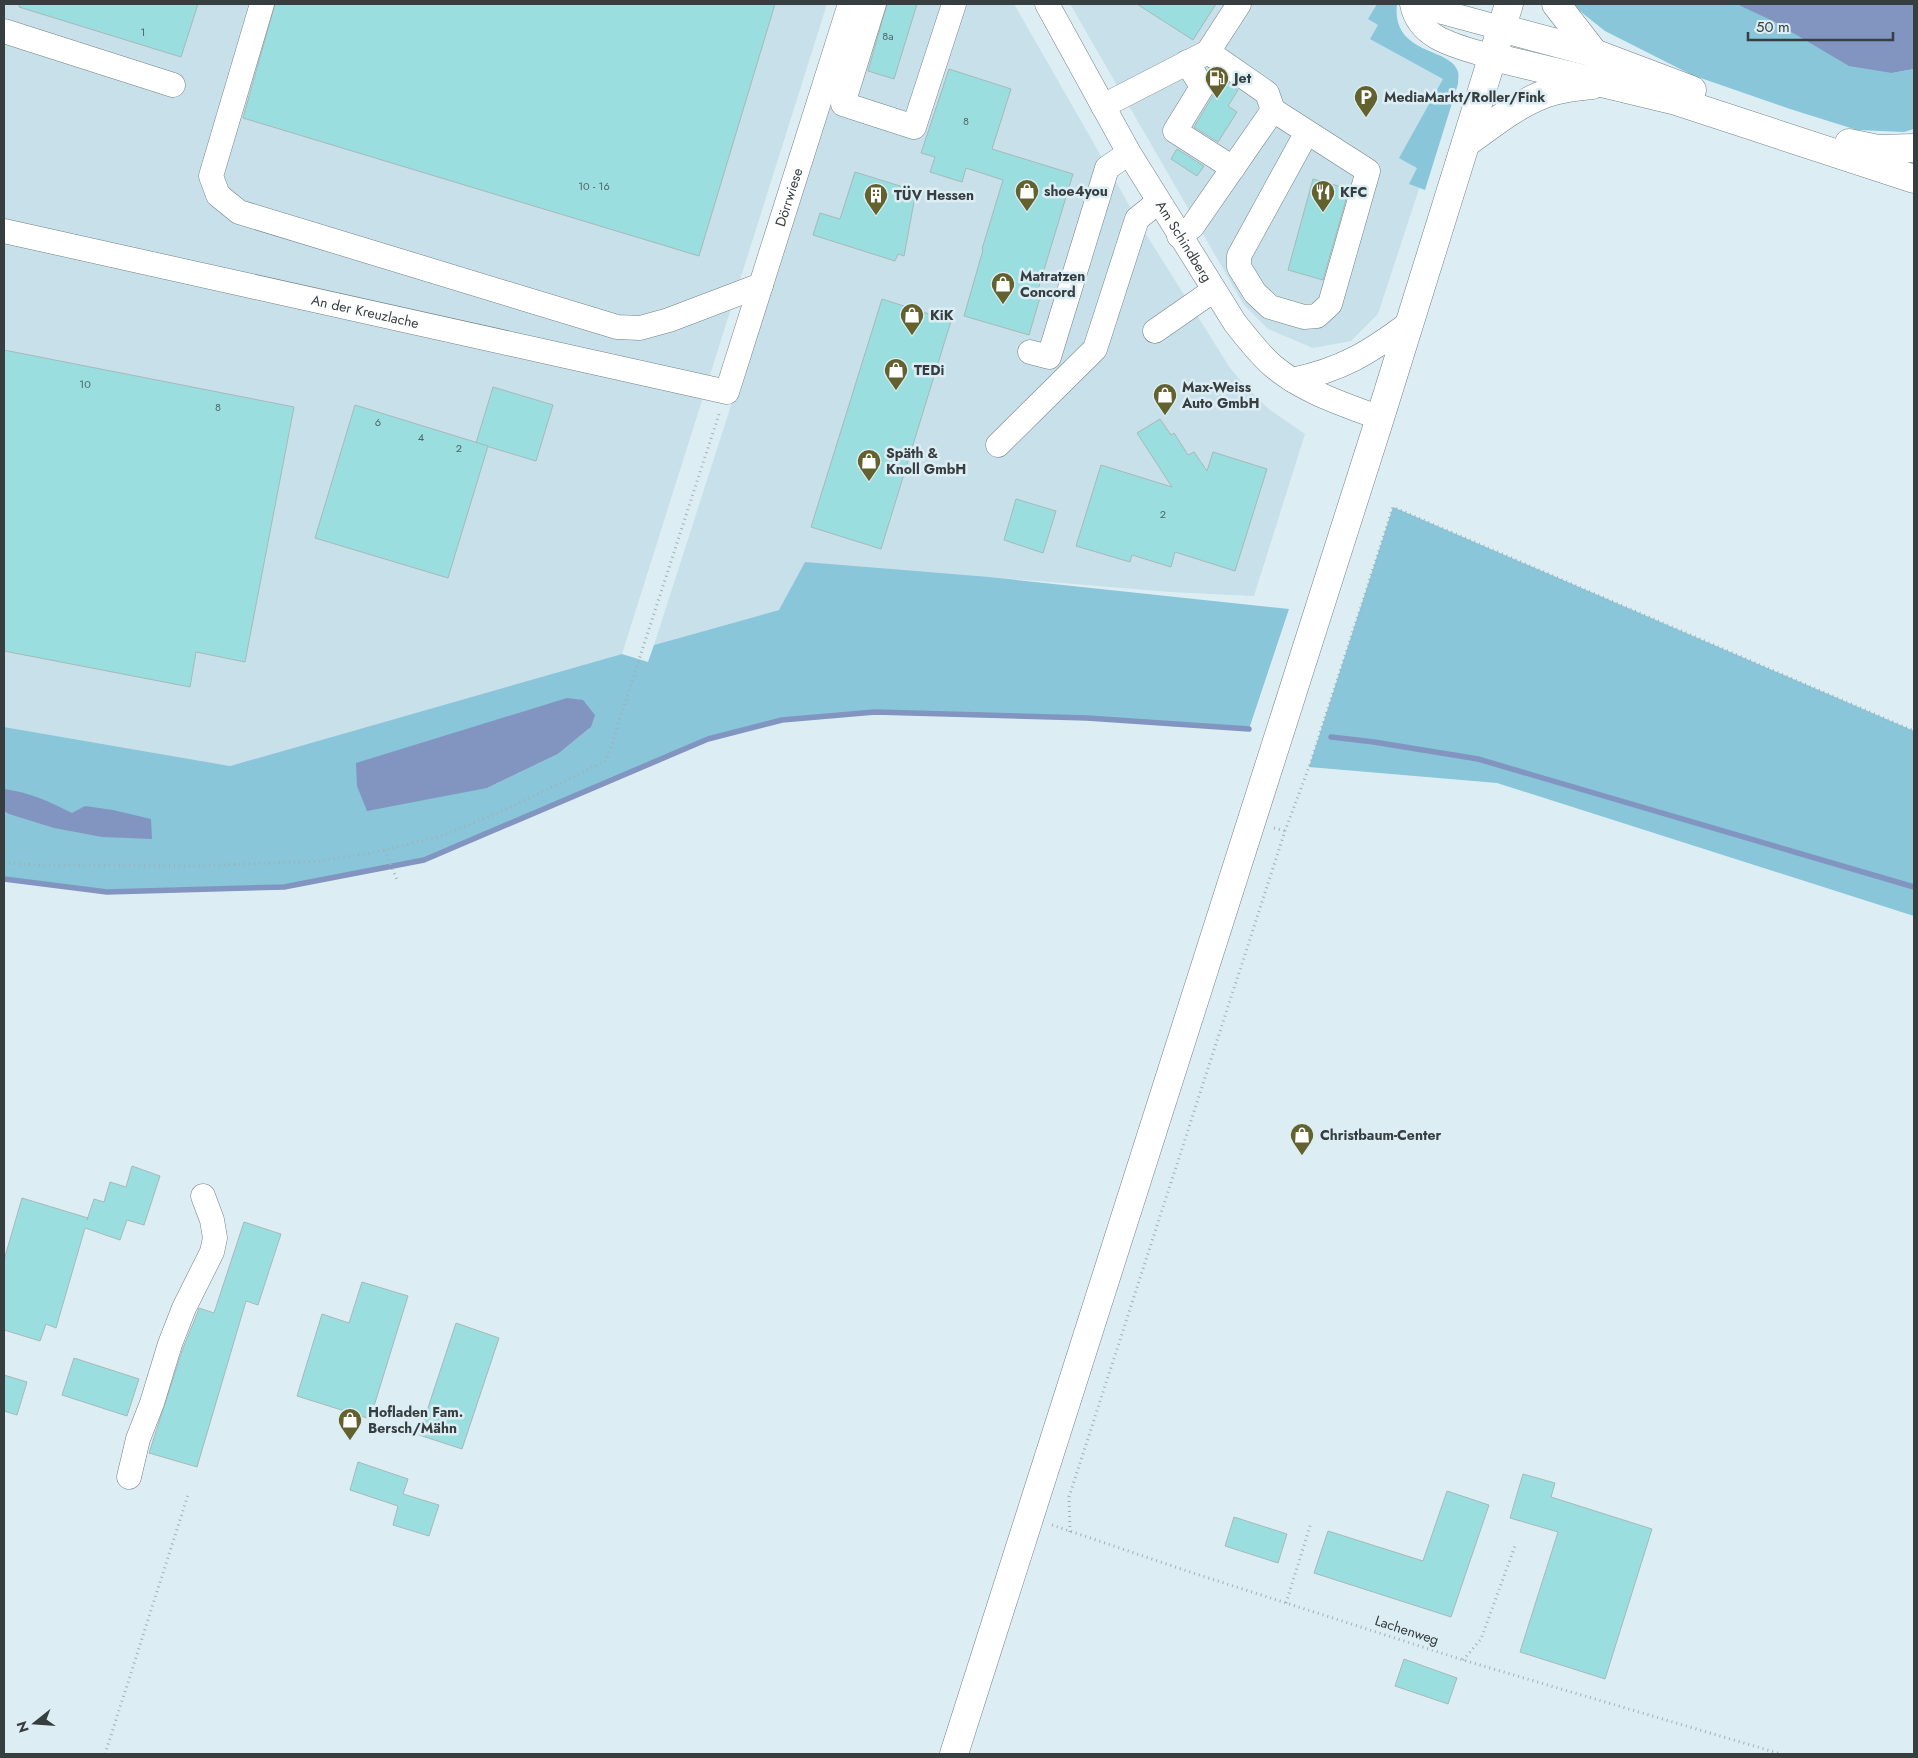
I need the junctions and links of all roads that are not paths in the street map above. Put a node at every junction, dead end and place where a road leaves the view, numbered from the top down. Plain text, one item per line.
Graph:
1 (262, 4) edge
2 (850, 4) edge
3 (874, 4) edge
4 (954, 4) edge
5 (1047, 4) edge
6 (1239, 4) edge
7 (1412, 4) edge
8 (1430, 4) edge
9 (1556, 4) edge
10 (1505, 16) edge
11 (4, 31) edge
12 (1594, 53) junction
13 (1197, 57) junction
14 (1493, 57) junction
15 (173, 84) dead end
16 (1608, 84) junction
17 (1103, 106) junction
18 (1274, 110) junction
19 (1307, 132) junction
20 (1466, 143) junction
21 (1914, 148) edge
22 (1129, 153) junction
23 (1233, 168) junction
24 (1914, 179) edge
25 (1158, 202) junction
26 (4, 231) edge
27 (1180, 236) junction
28 (761, 285) junction
29 (1214, 290) junction
30 (1409, 324) junction
31 (1155, 331) dead end
32 (1030, 352) dead end
33 (1292, 380) junction
34 (727, 392) joint
35 (1380, 418) junction
36 (998, 445) dead end
37 (204, 1196) dead end
38 (129, 1476) dead end
39 (954, 1754) edge

1 - 28 street
2 - 28 street, Dörrwiese
3 - 4 street
5 - 17 street, Am Schindberg
6 - 13 street
7 - 14 street
8 - 10 street
9 - 12 main road
10 - 12 main road
10 - 14 main road
11 - 15 street
12 - 21 main road
13 - 17 street
13 - 18 street
13 - 23 street
14 - 16 main road
14 - 20 main road
16 - 20 main road
16 - 24 main road
17 - 22 street, Am Schindberg
18 - 19 street
18 - 23 street
19 - 19 street
20 - 30 main road
22 - 25 street, Am Schindberg
22 - 32 street
23 - 27 street
25 - 27 street, Am Schindberg
25 - 36 street
26 - 34 street, An der Kreuzlache
27 - 29 street, Am Schindberg
28 - 34 street, Dörrwiese
29 - 31 street
29 - 33 street, Am Schindberg
30 - 33 street
30 - 35 main road
33 - 35 street, Am Schindberg
35 - 39 main road
37 - 38 street

